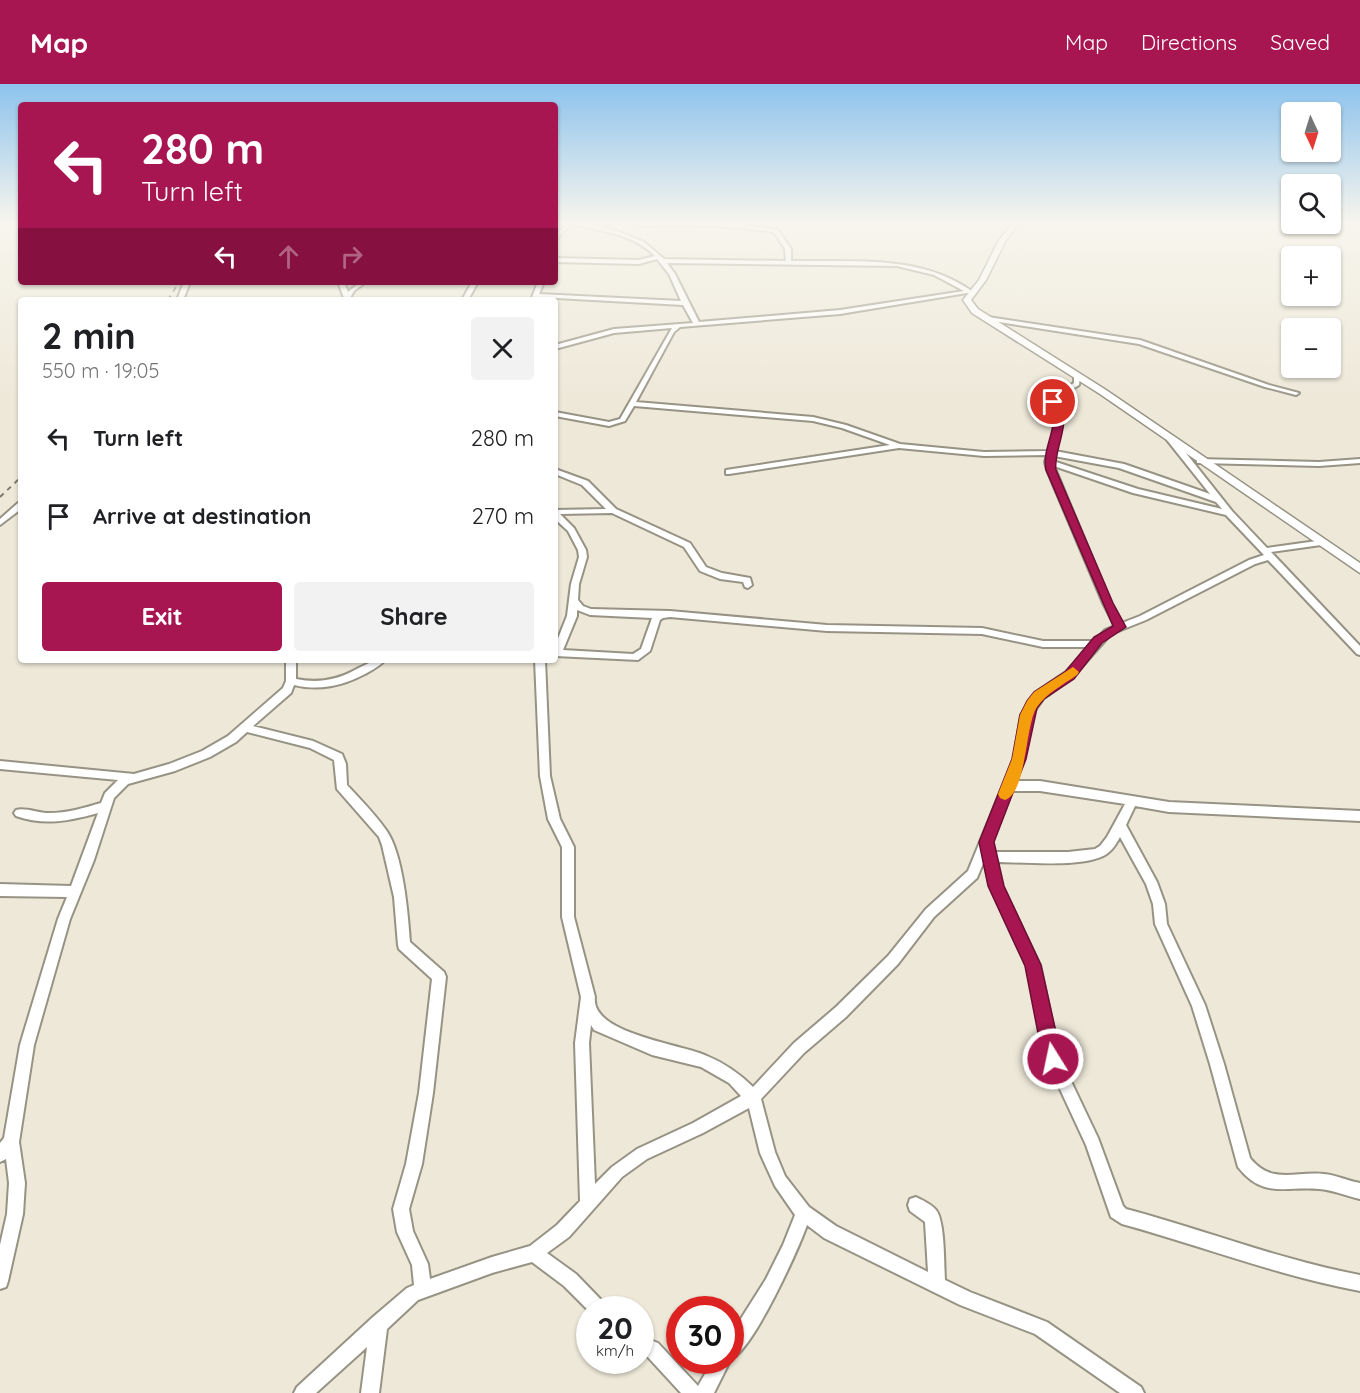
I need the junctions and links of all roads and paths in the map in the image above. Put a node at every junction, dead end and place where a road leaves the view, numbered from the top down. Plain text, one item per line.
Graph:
1 (674, 284) edge
2 (955, 284) edge
3 (979, 284) edge
4 (359, 285) edge
5 (970, 292) junction
6 (348, 297) edge
7 (558, 298) edge
8 (685, 303) junction
9 (988, 319) junction
10 (696, 324) junction
11 (679, 325) junction
12 (558, 346) edge
13 (1077, 376) junction
14 (1296, 393) dead end
15 (633, 404) junction
16 (558, 414) edge
17 (1165, 435) junction
18 (899, 446) junction
19 (1050, 457) junction
20 (1200, 461) junction
21 (1360, 461) edge
22 (558, 472) edge
23 (729, 472) dead end
24 (1219, 500) junction
25 (18, 508) edge
26 (614, 511) junction
27 (558, 513) edge
28 (1229, 513) junction
29 (558, 516) edge
30 (0, 523) edge
31 (1321, 542) junction
32 (1267, 553) junction
33 (1360, 569) edge
34 (748, 585) dead end
35 (573, 600) junction
36 (660, 615) junction
37 (1120, 627) junction
38 (1095, 644) junction
39 (558, 648) edge
40 (1360, 652) edge
41 (558, 653) edge
42 (291, 663) edge
43 (375, 663) edge
44 (540, 663) edge
45 (291, 681) junction
46 (246, 728) junction
47 (0, 765) edge
48 (131, 777) junction
49 (1010, 786) junction
50 (1132, 802) junction
51 (104, 807) junction
52 (20, 813) dead end
53 (1360, 816) edge
54 (1119, 824) junction
55 (988, 850) junction
56 (0, 890) edge
57 (74, 892) junction
58 (587, 1006) junction
59 (753, 1097) junction
60 (11, 1142) junction
61 (0, 1154) edge
62 (1360, 1191) edge
63 (588, 1202) junction
64 (916, 1205) dead end
65 (803, 1213) junction
66 (534, 1253) junction
67 (0, 1281) edge
68 (1360, 1283) edge
69 (937, 1285) junction
70 (423, 1290) junction
71 (585, 1296) edge
72 (379, 1323) junction
73 (744, 1330) edge
74 (654, 1351) edge
75 (715, 1374) edge
76 (303, 1393) edge
77 (370, 1393) edge
78 (693, 1393) edge
79 (704, 1393) edge
80 (1135, 1393) edge

1 - 8 street
2 - 5 street
3 - 5 street
4 - 6 street
5 - 9 street
5 - 10 street
7 - 8 street
8 - 10 street
9 - 13 street
9 - 14 street
10 - 11 street
11 - 12 street
11 - 15 street
13 - 17 street
13 - 19 street
15 - 16 street
15 - 18 street
17 - 20 street
17 - 24 street
18 - 19 street
18 - 23 street
19 - 24 street
19 - 28 street
19 - 37 street
20 - 21 street
20 - 31 street
22 - 26 street
24 - 28 street
25 - 30 street
26 - 27 street
26 - 34 street
28 - 32 street
29 - 35 street
31 - 32 street
31 - 33 street
32 - 37 street
32 - 40 street
35 - 36 street
35 - 39 street
36 - 38 street
36 - 41 street
37 - 38 street
38 - 49 street
42 - 45 street
43 - 45 street
44 - 58 street
45 - 46 street
46 - 48 street
46 - 70 street
47 - 48 street
48 - 51 street
49 - 50 street
49 - 55 street
50 - 53 street
50 - 54 street
51 - 52 street
51 - 57 street
54 - 55 street
54 - 62 street
55 - 59 street
55 - 68 street
56 - 57 street
57 - 60 street
58 - 59 street
58 - 63 street
59 - 63 street
59 - 65 street
60 - 61 street
60 - 67 street
63 - 66 street
64 - 69 street
65 - 69 street
65 - 73 street
66 - 70 street
66 - 71 street
69 - 80 street
70 - 72 street
72 - 76 street
72 - 77 street
74 - 78 street
75 - 79 street

